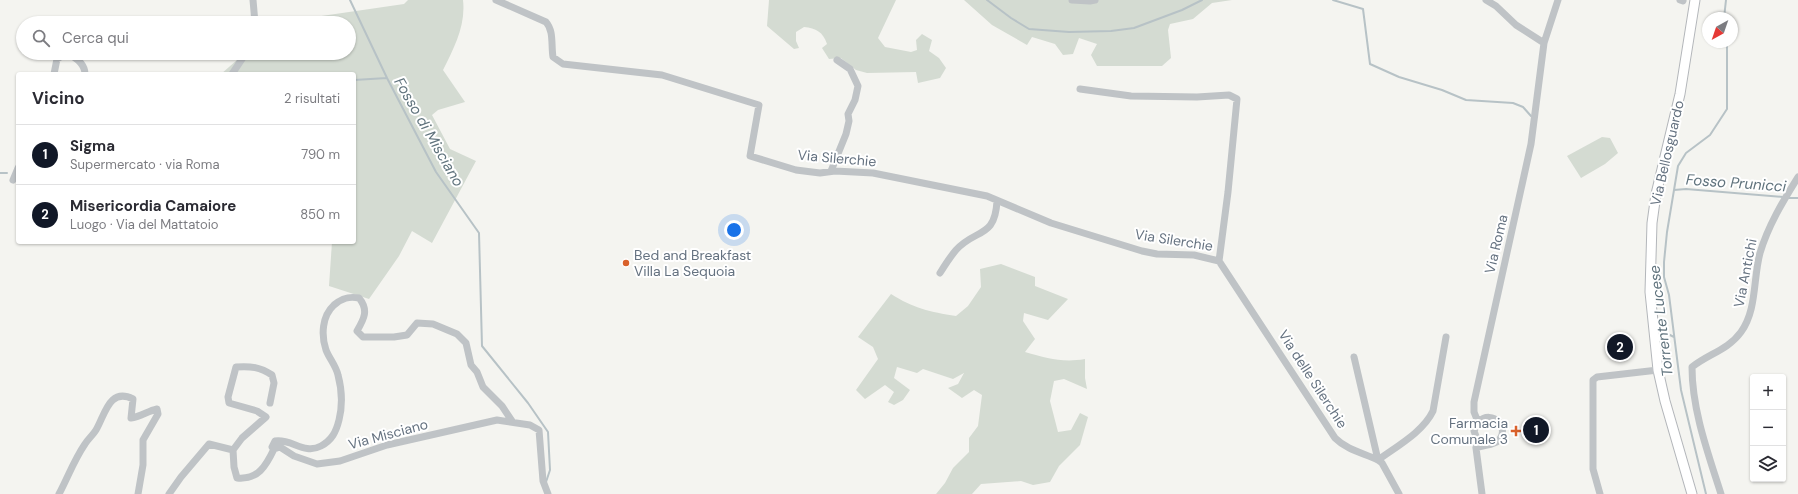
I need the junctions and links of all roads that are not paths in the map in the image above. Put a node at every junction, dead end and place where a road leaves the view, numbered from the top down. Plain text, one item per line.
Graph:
1 (253, 0) edge
2 (496, 0) edge
3 (1072, 0) edge
4 (1095, 0) edge
5 (1486, 0) edge
6 (1558, 0) edge
7 (1695, 0) edge
8 (505, 2) edge
9 (254, 16) edge
10 (1544, 43) junction
11 (57, 60) edge
12 (78, 60) edge
13 (241, 60) edge
14 (838, 60) dead end
15 (54, 72) edge
16 (85, 72) edge
17 (233, 72) edge
18 (1080, 89) dead end
19 (831, 171) junction
20 (16, 173) edge
21 (1798, 177) edge
22 (13, 180) dead end
23 (997, 201) junction
24 (1219, 261) junction
25 (940, 273) dead end
26 (1446, 337) dead end
27 (1354, 357) dead end
28 (1658, 370) junction
29 (270, 403) dead end
30 (1481, 420) junction
31 (512, 421) junction
32 (1477, 439) junction
33 (1485, 444) junction
34 (1476, 448) junction
35 (274, 449) junction
36 (232, 450) junction
37 (1378, 460) junction
38 (59, 494) edge
39 (138, 494) edge
40 (169, 494) edge
41 (548, 494) edge
42 (1399, 494) edge
43 (1482, 494) edge
44 (1600, 494) edge
45 (1692, 494) edge
46 (1721, 494) edge

1 - 9 street
2 - 8 street, Via Silerchie
3 - 4 street
5 - 10 street
6 - 10 street, Via Roma
7 - 28 main road, Via Bellosguardo
8 - 19 street, Via Silerchie
10 - 30 street, Via Roma
11 - 15 street
12 - 16 street
13 - 17 street
14 - 19 street
18 - 24 street
19 - 23 street, Via Silerchie
20 - 22 street
21 - 46 street, Via Antichi
23 - 24 street, Via Silerchie
23 - 25 street
24 - 37 street, Via delle Silerchie
26 - 37 street
27 - 37 street
28 - 44 street
28 - 45 main road, Via Bellosguardo
29 - 36 street
30 - 32 street
30 - 33 street
31 - 35 street, Via Misciano
31 - 35 street, Via Misciano
31 - 41 street, Via Misciano
32 - 33 street
32 - 34 street
33 - 34 street
34 - 43 street
35 - 36 street, Via Misciano
36 - 40 street
37 - 42 street
38 - 39 street

